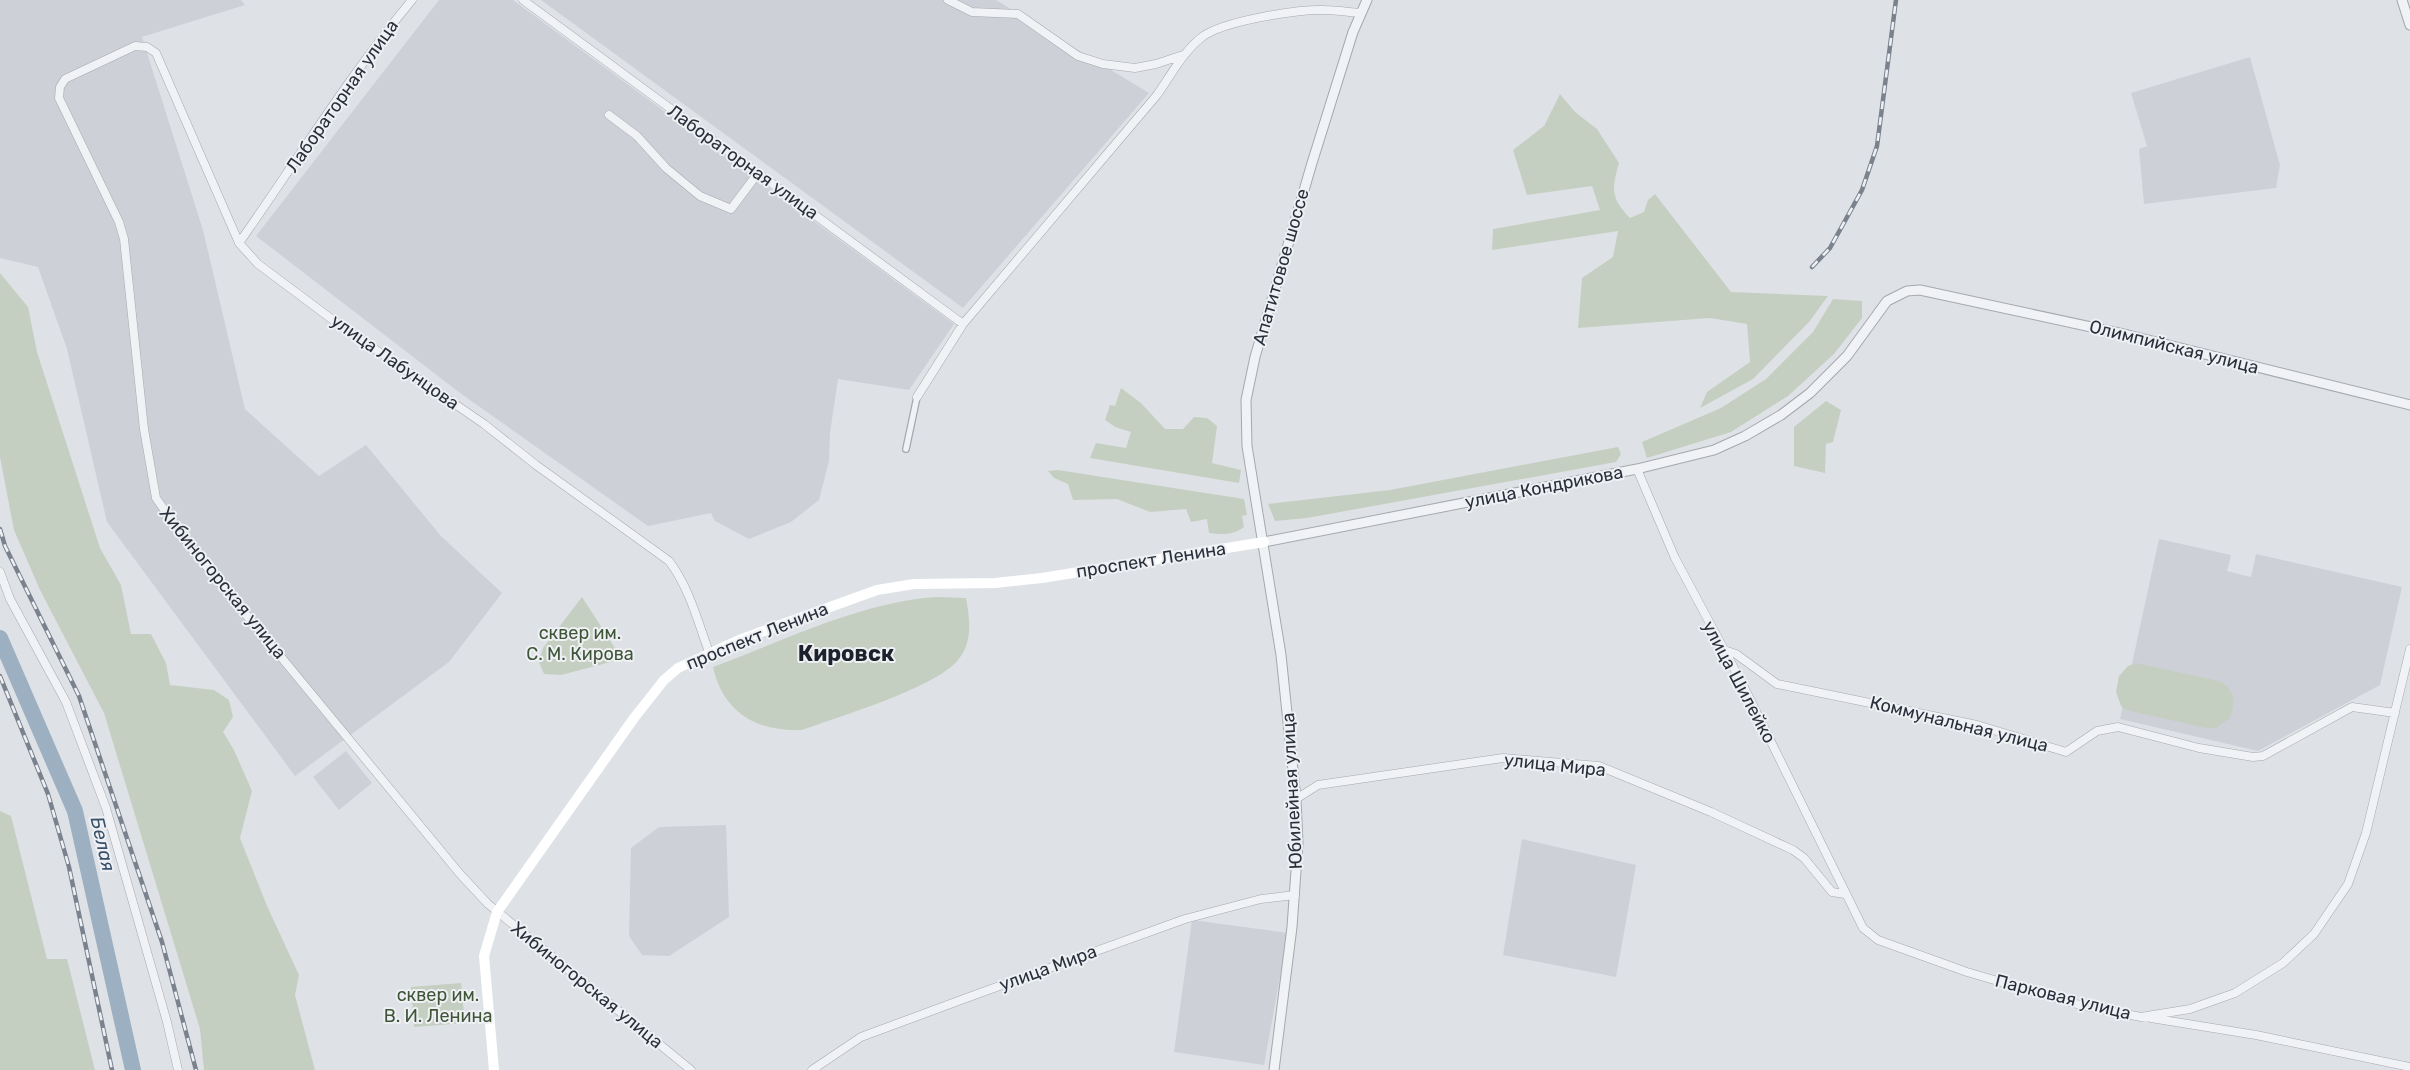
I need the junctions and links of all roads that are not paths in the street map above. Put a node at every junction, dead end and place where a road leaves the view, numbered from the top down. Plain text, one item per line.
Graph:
1 (412, 0) edge
2 (523, 0) edge
3 (948, 0) edge
4 (1367, 0) edge
5 (2402, 0) edge
6 (1360, 13) junction
7 (2410, 25) edge
8 (147, 47) joint
9 (1183, 55) junction
10 (609, 115) dead end
11 (758, 173) junction
12 (239, 243) junction
13 (963, 324) junction
14 (1810, 393) joint
15 (917, 397) joint
16 (2410, 405) edge
17 (906, 449) dead end
18 (1637, 469) junction
19 (1264, 542) junction
20 (0, 572) edge
21 (1721, 649) junction
22 (2410, 649) edge
23 (705, 654) junction
24 (2395, 713) junction
25 (1296, 799) junction
26 (1845, 894) junction
27 (1295, 895) junction
28 (497, 912) junction
29 (2141, 1017) junction
30 (2410, 1067) edge
31 (178, 1070) edge
32 (494, 1070) edge
33 (691, 1070) edge
34 (812, 1070) edge
35 (1274, 1070) edge

1 - 12 street, Лабораторная улица
2 - 11 street, Лабораторная улица
3 - 9 street
4 - 6 street, Апатитовое шоссе
5 - 7 street
6 - 9 street
6 - 19 street, Апатитовое шоссе
8 - 12 street, улица Лабунцова
8 - 28 street, Хибиногорская улица
9 - 13 street
10 - 11 street
11 - 13 street, Лабораторная улица
12 - 23 street, улица Лабунцова
13 - 15 street
14 - 16 street, Олимпийская улица
14 - 18 street, улица Кондрикова
15 - 17 street
18 - 19 street, улица Кондрикова
18 - 21 street, улица Шилейко
19 - 23 main road, проспект Ленина
19 - 25 street, Юбилейная улица
20 - 31 street
21 - 24 street, Коммунальная улица
21 - 26 street, улица Шилейко
22 - 24 street, Парковая улица
23 - 28 main road, проспект Ленина
24 - 29 street, Парковая улица
25 - 26 street, улица Мира
25 - 27 street, Юбилейная улица
26 - 29 street, Парковая улица
27 - 34 street, улица Мира
27 - 35 street, Юбилейная улица
28 - 32 main road, проспект Ленина
28 - 33 street, Хибиногорская улица
29 - 30 street

